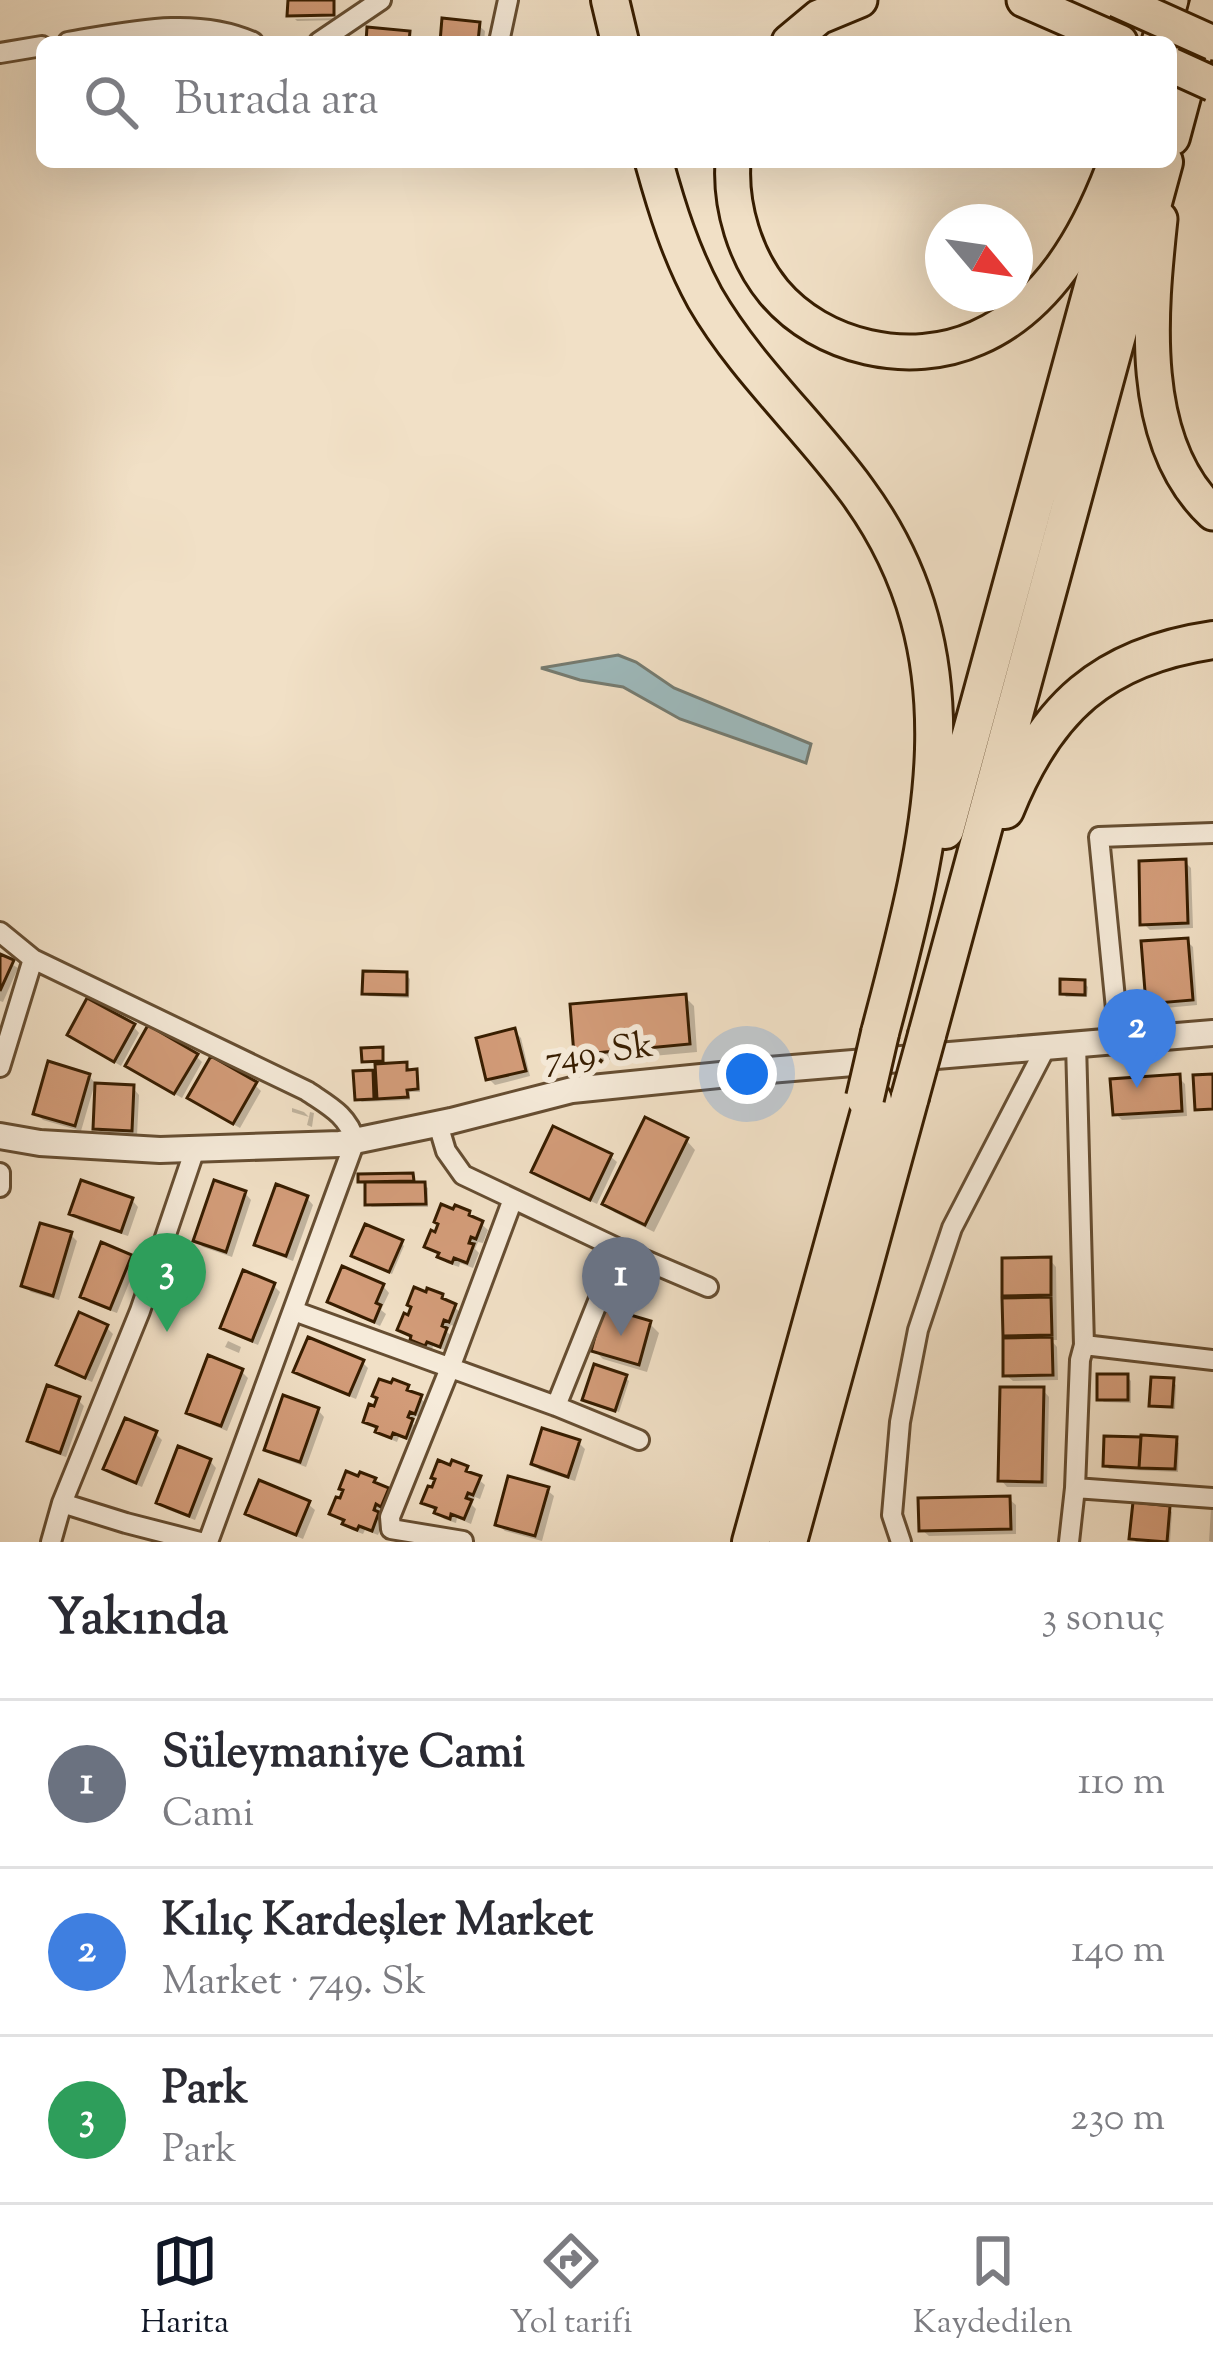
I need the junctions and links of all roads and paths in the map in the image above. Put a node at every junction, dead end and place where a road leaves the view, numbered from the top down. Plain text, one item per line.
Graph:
1 (381, 0) edge
2 (508, 0) edge
3 (610, 0) edge
4 (860, 0) edge
5 (992, 0) edge
6 (1024, 0) edge
7 (1117, 0) edge
8 (1170, 2) edge
9 (1211, 3) edge
10 (1073, 22) junction
11 (104, 36) edge
12 (240, 36) edge
13 (328, 36) edge
14 (500, 36) edge
15 (619, 36) edge
16 (796, 36) edge
17 (1106, 36) edge
18 (1162, 36) edge
19 (36, 47) edge
20 (0, 53) edge
21 (1190, 58) edge
22 (1177, 112) edge
23 (1177, 122) edge
24 (655, 168) edge
25 (733, 168) edge
26 (1112, 168) edge
27 (1125, 168) edge
28 (1167, 168) edge
29 (1168, 168) edge
30 (1213, 513) edge
31 (1213, 640) edge
32 (1213, 833) edge
33 (0, 932) edge
34 (33, 959) junction
35 (929, 1026) junction
36 (1213, 1033) edge
37 (885, 1034) junction
38 (1119, 1040) junction
39 (1076, 1043) junction
40 (1047, 1045) junction
41 (0, 1067) edge
42 (438, 1124) junction
43 (0, 1136) edge
44 (355, 1142) junction
45 (195, 1149) junction
46 (0, 1173) edge
47 (0, 1187) edge
48 (513, 1198) junction
49 (619, 1249) junction
50 (708, 1287) dead end
51 (294, 1311) junction
52 (1082, 1352) junction
53 (1213, 1360) edge
54 (450, 1368) junction
55 (556, 1406) junction
56 (639, 1440) dead end
57 (1076, 1488) junction
58 (1213, 1498) edge
59 (62, 1503) junction
60 (463, 1541) edge
61 (51, 1542) edge
62 (204, 1542) edge
63 (751, 1542) edge
64 (788, 1542) edge
65 (901, 1542) edge
66 (1069, 1542) edge

1 - 13 street
2 - 14 street
3 - 15 highway
4 - 16 highway
5 - 10 highway
6 - 10 highway
7 - 18 highway, bridge
8 - 21 highway
9 - 21 highway
10 - 17 highway
11 - 12 street
19 - 20 street
21 - 22 highway
21 - 23 highway
24 - 37 highway
25 - 26 highway
27 - 37 highway
28 - 35 highway
29 - 30 highway
31 - 35 highway
32 - 38 street
33 - 34 street
34 - 41 street
34 - 44 street
35 - 64 highway, bridge
36 - 38 street, 749. Sk
37 - 63 highway
38 - 39 street, 749. Sk
39 - 40 street, 749. Sk
39 - 52 street
40 - 42 street, 749. Sk
40 - 65 street
42 - 44 street, 749. Sk
42 - 48 street
43 - 45 street, 749. Sk
44 - 45 street, 749. Sk
44 - 51 street
45 - 59 street
46 - 47 street
48 - 49 street
48 - 54 street
49 - 50 street
49 - 55 street
51 - 54 street
51 - 62 street
52 - 53 street
52 - 57 street
54 - 55 street
54 - 60 street
55 - 56 street
57 - 58 street
57 - 66 street
59 - 61 street
59 - 62 street

